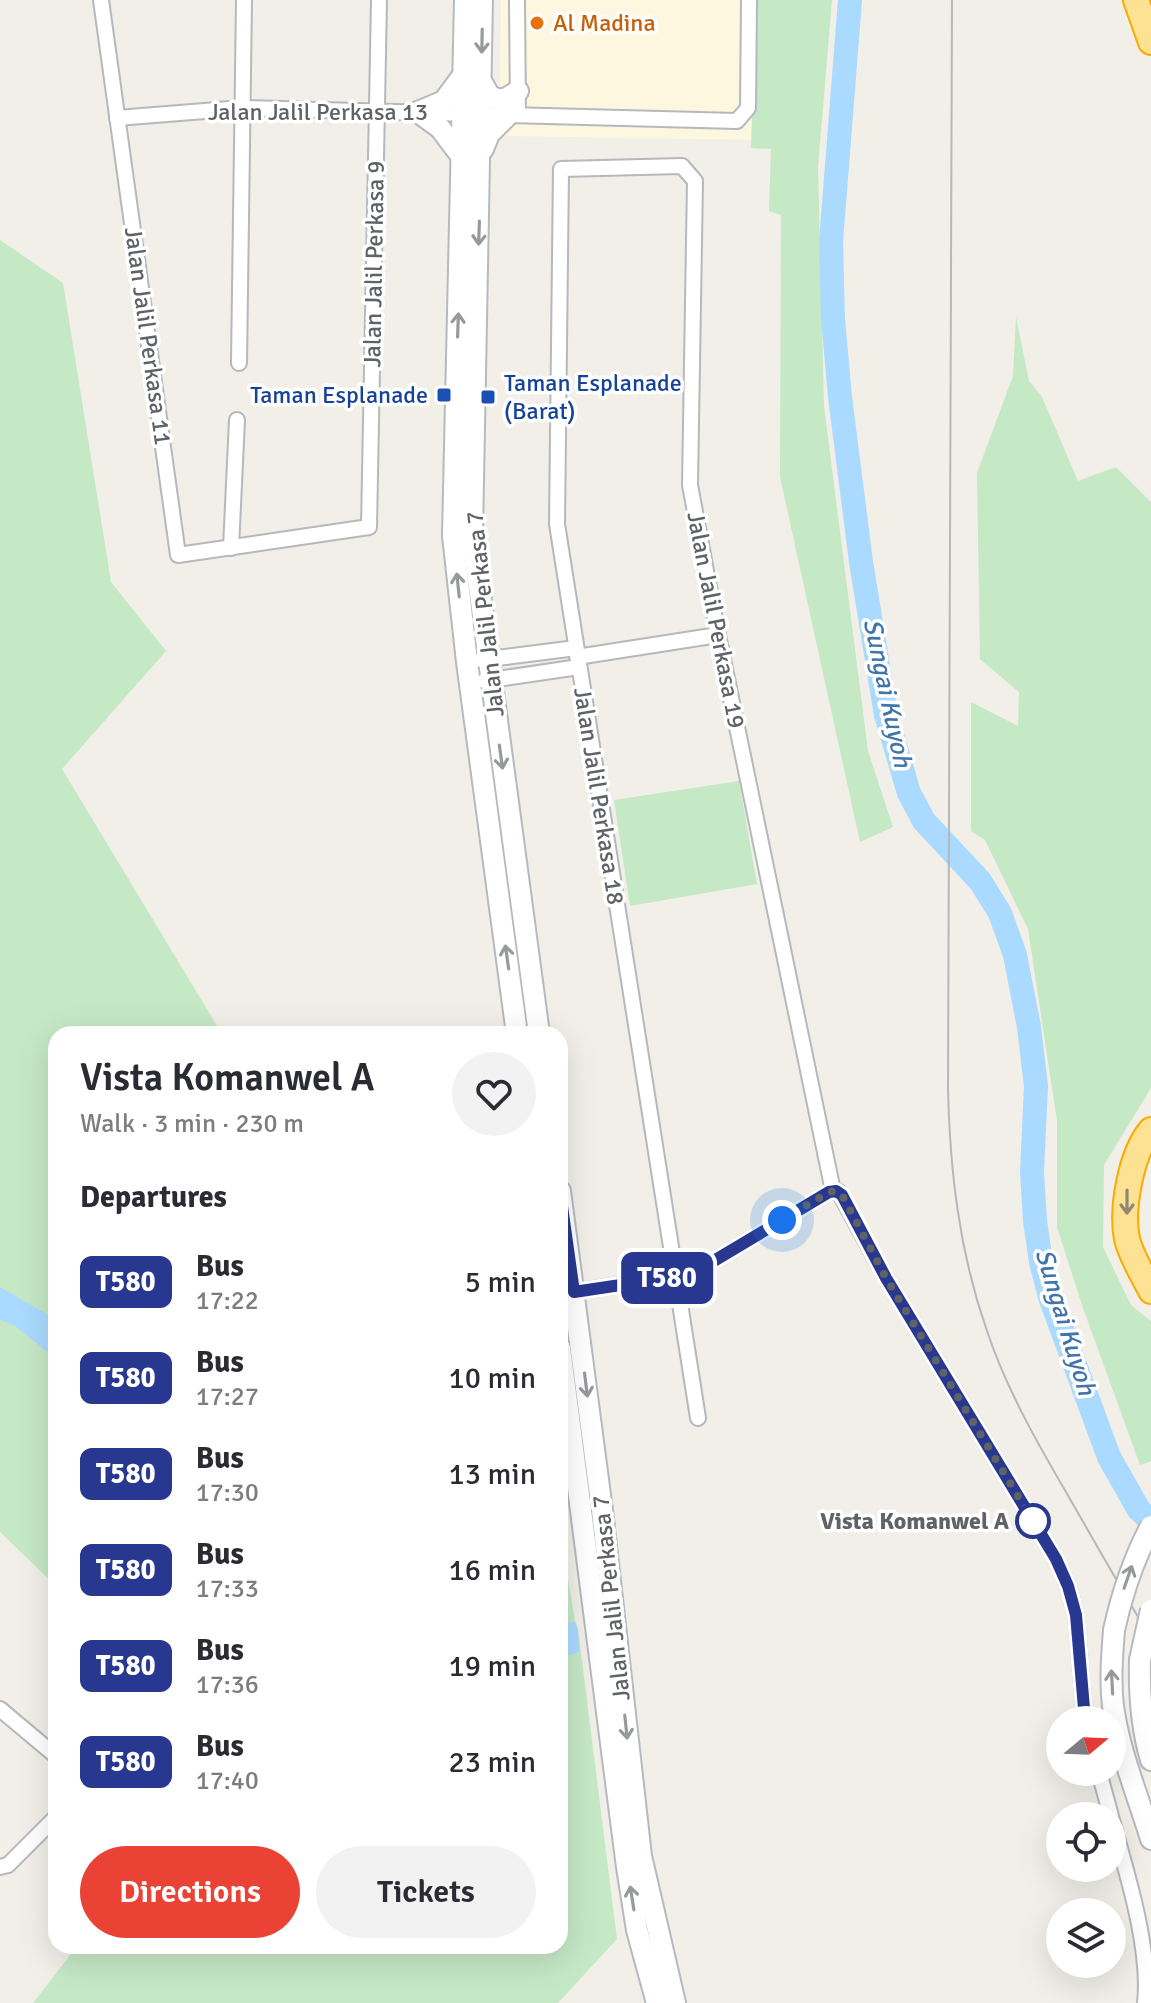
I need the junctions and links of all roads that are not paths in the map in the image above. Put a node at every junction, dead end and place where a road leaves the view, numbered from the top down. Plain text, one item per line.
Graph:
1 (101, 0) edge
2 (244, 0) edge
3 (379, 0) edge
4 (465, 0) edge
5 (482, 0) edge
6 (517, 0) edge
7 (739, 0) edge
8 (749, 0) edge
9 (1136, 0) edge
10 (1151, 42) edge
11 (473, 78) junction
12 (518, 91) junction
13 (242, 108) junction
14 (377, 111) junction
15 (418, 112) junction
16 (472, 114) junction
17 (513, 115) junction
18 (117, 118) junction
19 (472, 156) junction
20 (561, 169) joint
21 (239, 363) dead end
22 (237, 420) dead end
23 (231, 548) junction
24 (718, 635) junction
25 (577, 658) junction
26 (490, 669) junction
27 (468, 672) junction
28 (516, 1026) edge
29 (538, 1026) edge
30 (1151, 1130) edge
31 (831, 1192) junction
32 (674, 1277) junction
33 (1151, 1291) edge
34 (568, 1293) edge
35 (568, 1299) edge
36 (568, 1410) edge
37 (698, 1418) dead end
38 (1151, 1526) edge
39 (1151, 1610) edge
40 (1084, 1706) edge
41 (0, 1709) edge
42 (48, 1749) edge
43 (1151, 1760) edge
44 (48, 1825) edge
45 (1151, 1839) edge
46 (0, 1867) edge
47 (1126, 1872) edge
48 (657, 2003) edge
49 (675, 2003) edge
50 (1145, 2003) edge

1 - 18 street, Jalan Jalil Perkasa 11
2 - 13 street
3 - 14 street, Jalan Jalil Perkasa 9
4 - 11 street, Jalan Jalil Perkasa 7
5 -> 11 street, Jalan Jalil Perkasa 7
6 - 12 street
7 - 8 street
8 - 17 street, Jalan Jalil Perkasa 13
9 - 10 highway
11 - 12 street
11 - 15 street
11 - 16 street, Jalan Jalil Perkasa 7
12 - 17 street
13 - 14 street, Jalan Jalil Perkasa 13
13 - 18 street, Jalan Jalil Perkasa 13
13 - 21 street
14 - 15 street, Jalan Jalil Perkasa 13
14 - 23 street, Jalan Jalil Perkasa 9
15 - 16 street, Jalan Jalil Perkasa 13
15 - 19 street
16 - 17 street, Jalan Jalil Perkasa 13
16 - 19 street, Jalan Jalil Perkasa 7
17 - 19 street
18 - 23 street, Jalan Jalil Perkasa 11
19 -> 26 street, Jalan Jalil Perkasa 7
27 -> 19 street, Jalan Jalil Perkasa 7
20 - 24 street, Jalan Jalil Perkasa 19
20 - 25 street, Jalan Jalil Perkasa 18
22 - 23 street
24 - 25 street
24 - 31 street, Jalan Jalil Perkasa 19
25 - 26 street
25 - 26 street
25 - 32 street, Jalan Jalil Perkasa 18
26 - 27 street
26 - 27 street
26 -> 29 street, Jalan Jalil Perkasa 7
28 -> 27 street, Jalan Jalil Perkasa 7
30 -> 33 highway
31 - 32 street
31 - 40 street, Jalan Jalil Perkasa 19
32 - 34 street
32 - 37 street, Jalan Jalil Perkasa 18
35 -> 49 street, Jalan Jalil Perkasa 7
48 -> 36 street, Jalan Jalil Perkasa 7
45 -> 38 street, bridge
39 - 43 street, bridge
41 - 42 street
44 - 46 street
47 - 50 street

